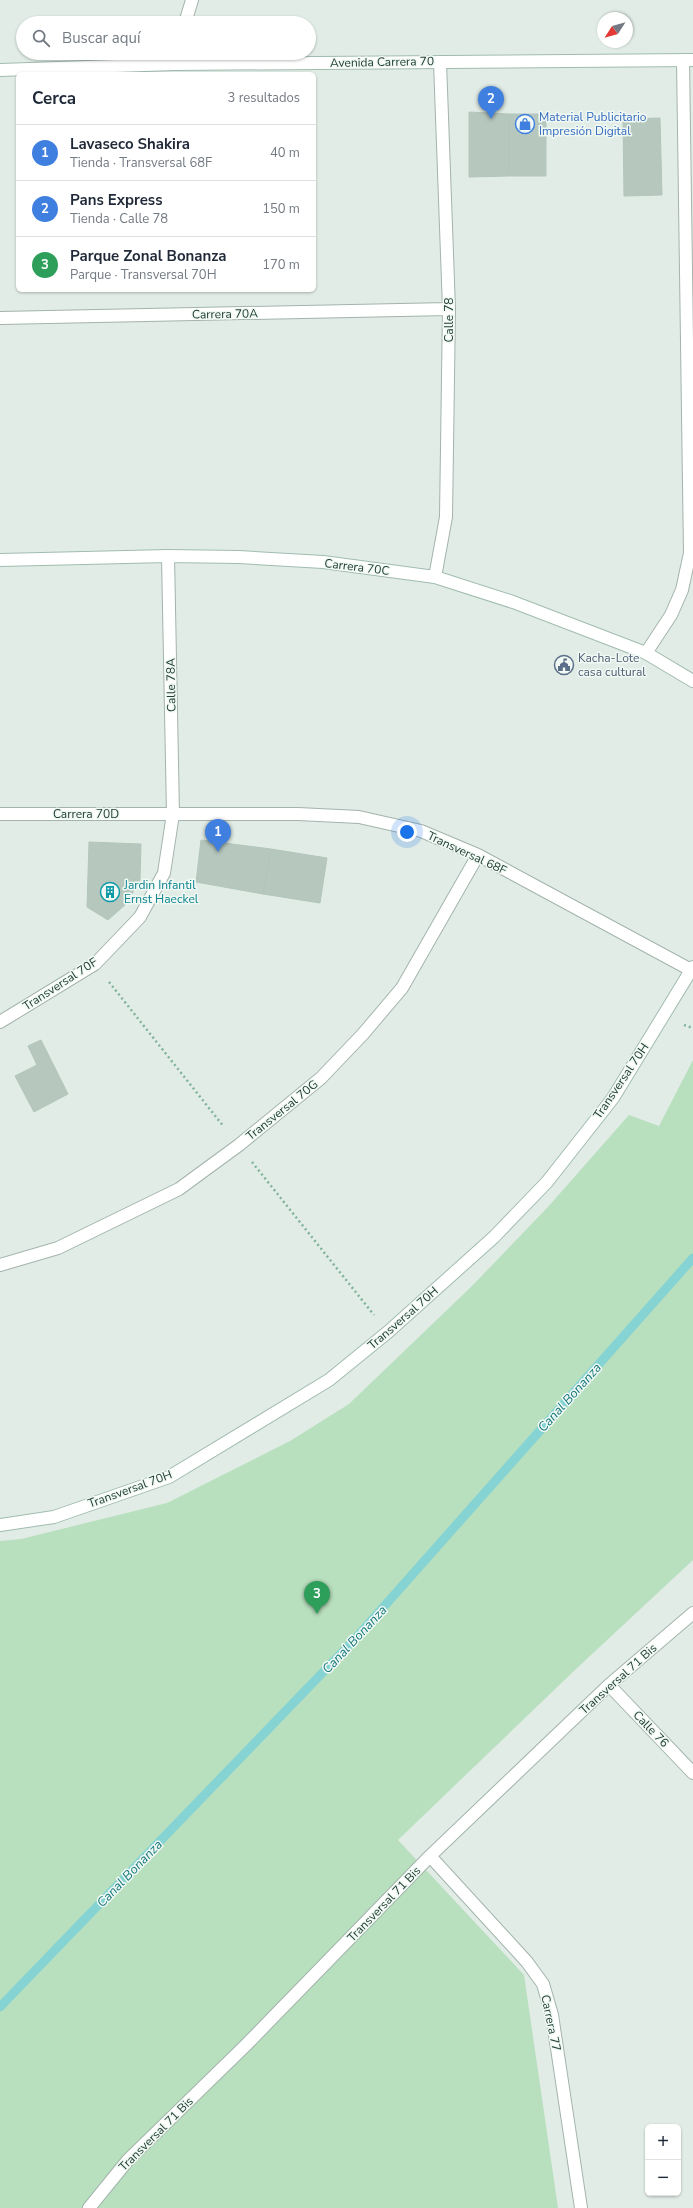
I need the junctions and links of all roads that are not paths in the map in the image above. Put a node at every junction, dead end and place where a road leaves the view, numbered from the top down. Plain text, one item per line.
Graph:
1 (192, 0) edge
2 (187, 16) edge
3 (160, 60) edge
4 (264, 60) edge
5 (688, 60) edge
6 (440, 62) junction
7 (0, 70) edge
8 (449, 309) junction
9 (0, 318) edge
10 (690, 325) edge
11 (692, 553) edge
12 (168, 556) junction
13 (0, 560) edge
14 (435, 577) junction
15 (646, 653) junction
16 (693, 680) edge
17 (0, 814) edge
18 (173, 814) junction
19 (478, 855) junction
20 (692, 968) edge
21 (0, 1022) edge
22 (0, 1265) edge
23 (0, 1524) edge
24 (693, 1613) edge
25 (609, 1685) junction
26 (693, 1773) edge
27 (430, 1856) junction
28 (89, 2208) edge
29 (581, 2208) edge

1 - 2 street
3 - 7 street, Avenida Carrera 70
4 - 6 street, Avenida Carrera 70
5 - 6 street, Avenida Carrera 70
5 - 10 street
6 - 8 street, Calle 78
8 - 9 street, Carrera 70A
8 - 14 street, Calle 78
10 - 11 street
11 - 15 street
12 - 13 street, Carrera 70C
12 - 14 street, Carrera 70C
12 - 18 street, Calle 78A
14 - 15 street, Carrera 70C
15 - 16 street, Carrera 70C
17 - 18 street, Carrera 70D
18 - 19 street, Transversal 68F
18 - 21 street, Transversal 70F
19 - 20 street, Transversal 68F
19 - 22 street, Transversal 70G
20 - 23 street, Transversal 70H
24 - 25 street, Transversal 71 Bis
25 - 26 street, Calle 76
25 - 27 street, Transversal 71 Bis
27 - 28 street, Transversal 71 Bis
27 - 29 street, Carrera 77

